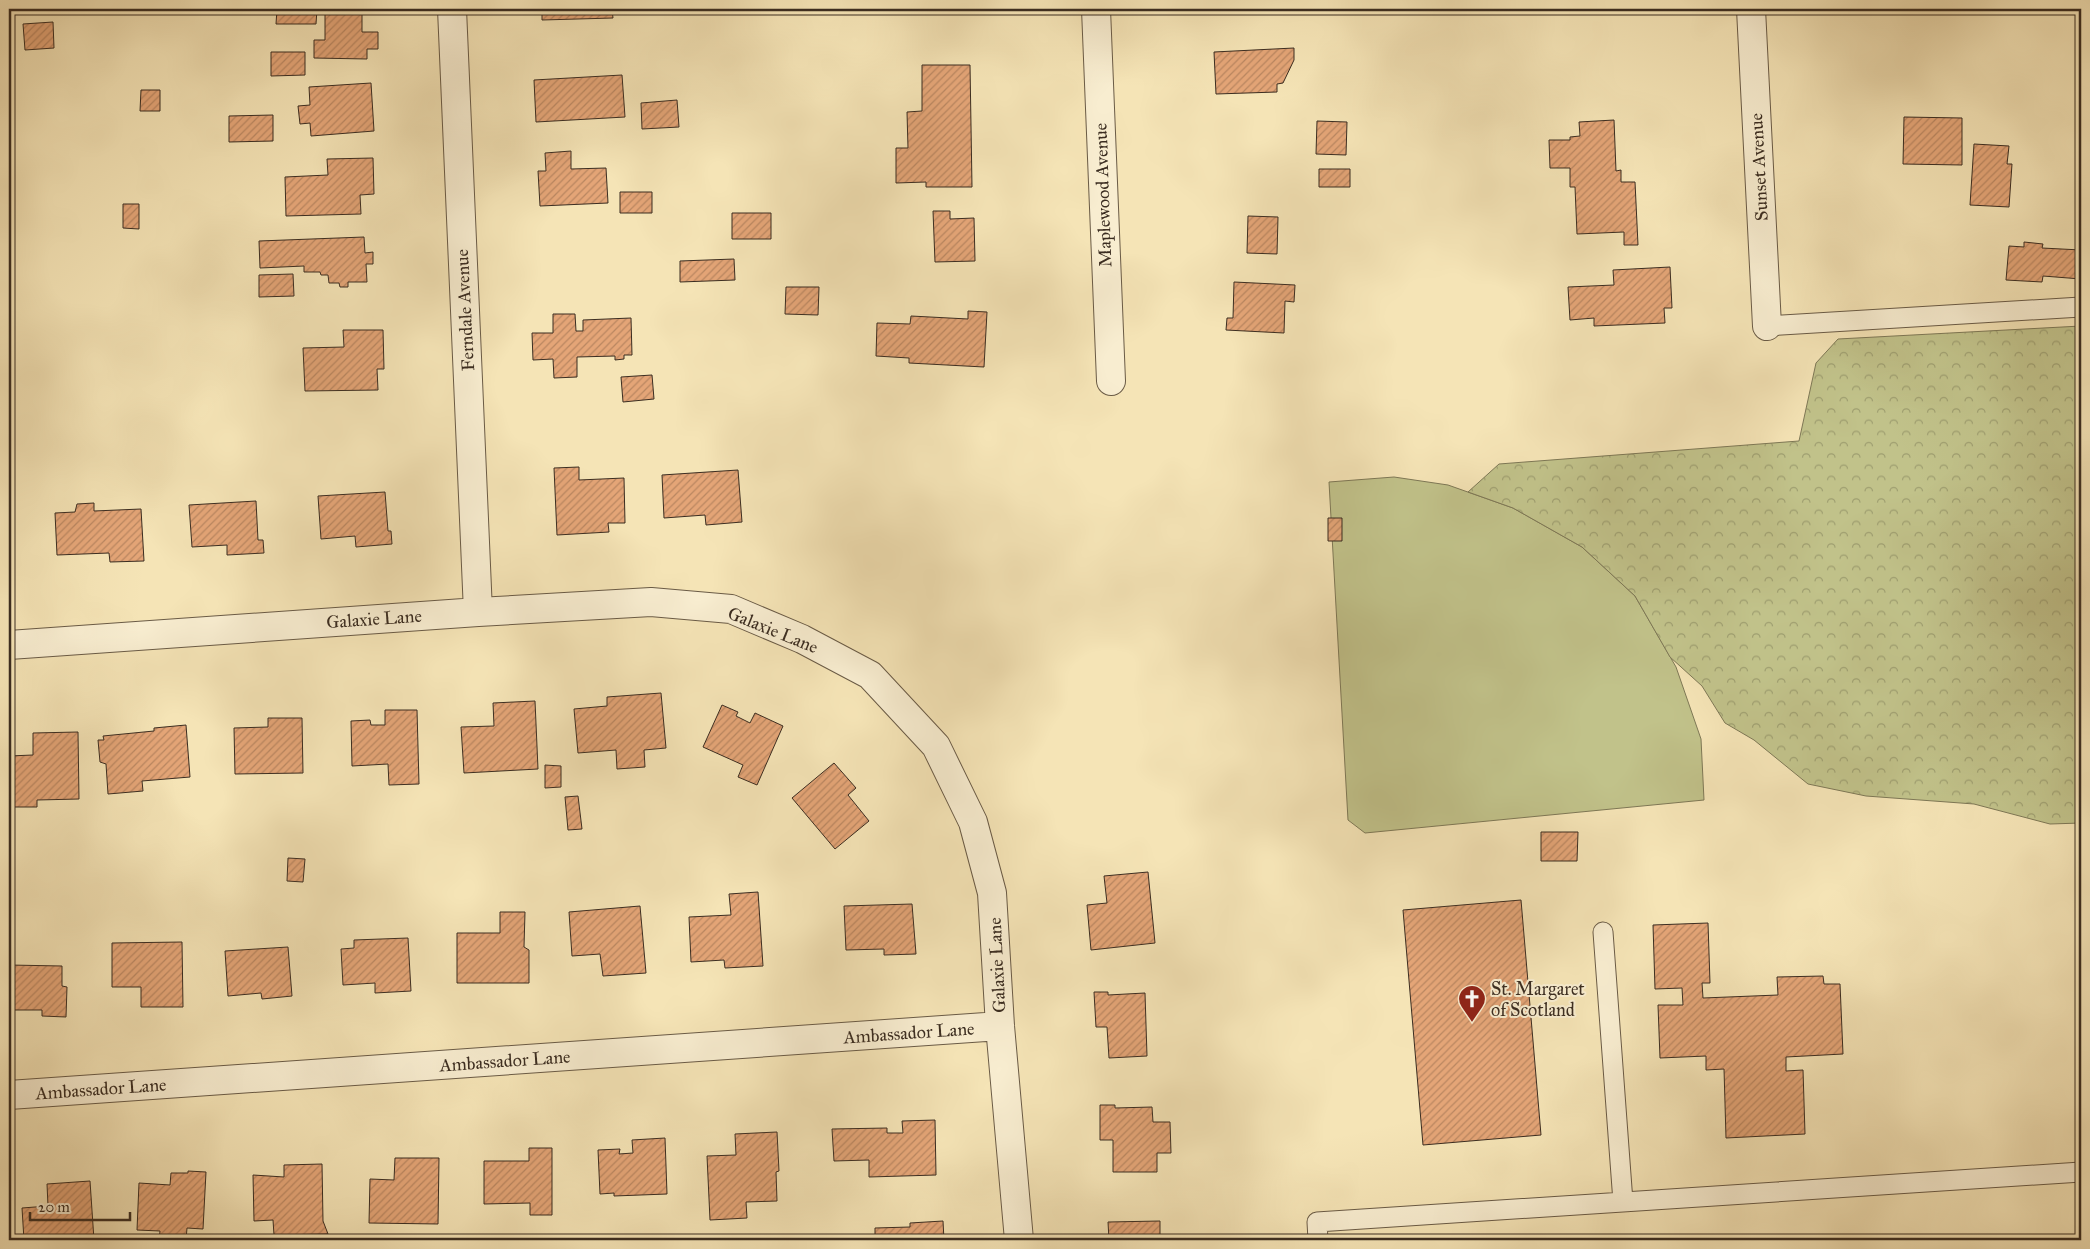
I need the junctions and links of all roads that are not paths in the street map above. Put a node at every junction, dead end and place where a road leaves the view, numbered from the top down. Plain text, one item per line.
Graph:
1 (452, 9) edge
2 (1096, 9) edge
3 (1751, 9) edge
4 (2081, 307) edge
5 (1767, 326) joint
6 (1111, 381) dead end
7 (478, 612) junction
8 (9, 644) edge
9 (1603, 932) dead end
10 (1000, 1026) junction
11 (9, 1094) edge
12 (2081, 1172) edge
13 (1623, 1202) junction
14 (1019, 1240) edge
15 (1318, 1240) edge

1 - 7 street, Ferndale Avenue
2 - 6 street, Maplewood Avenue
3 - 5 street, Sunset Avenue
4 - 5 lane
7 - 8 street, Galaxie Lane
7 - 10 street, Galaxie Lane
9 - 13 lane
10 - 11 street, Ambassador Lane
10 - 14 street, Galaxie Lane
12 - 13 lane
13 - 15 lane

